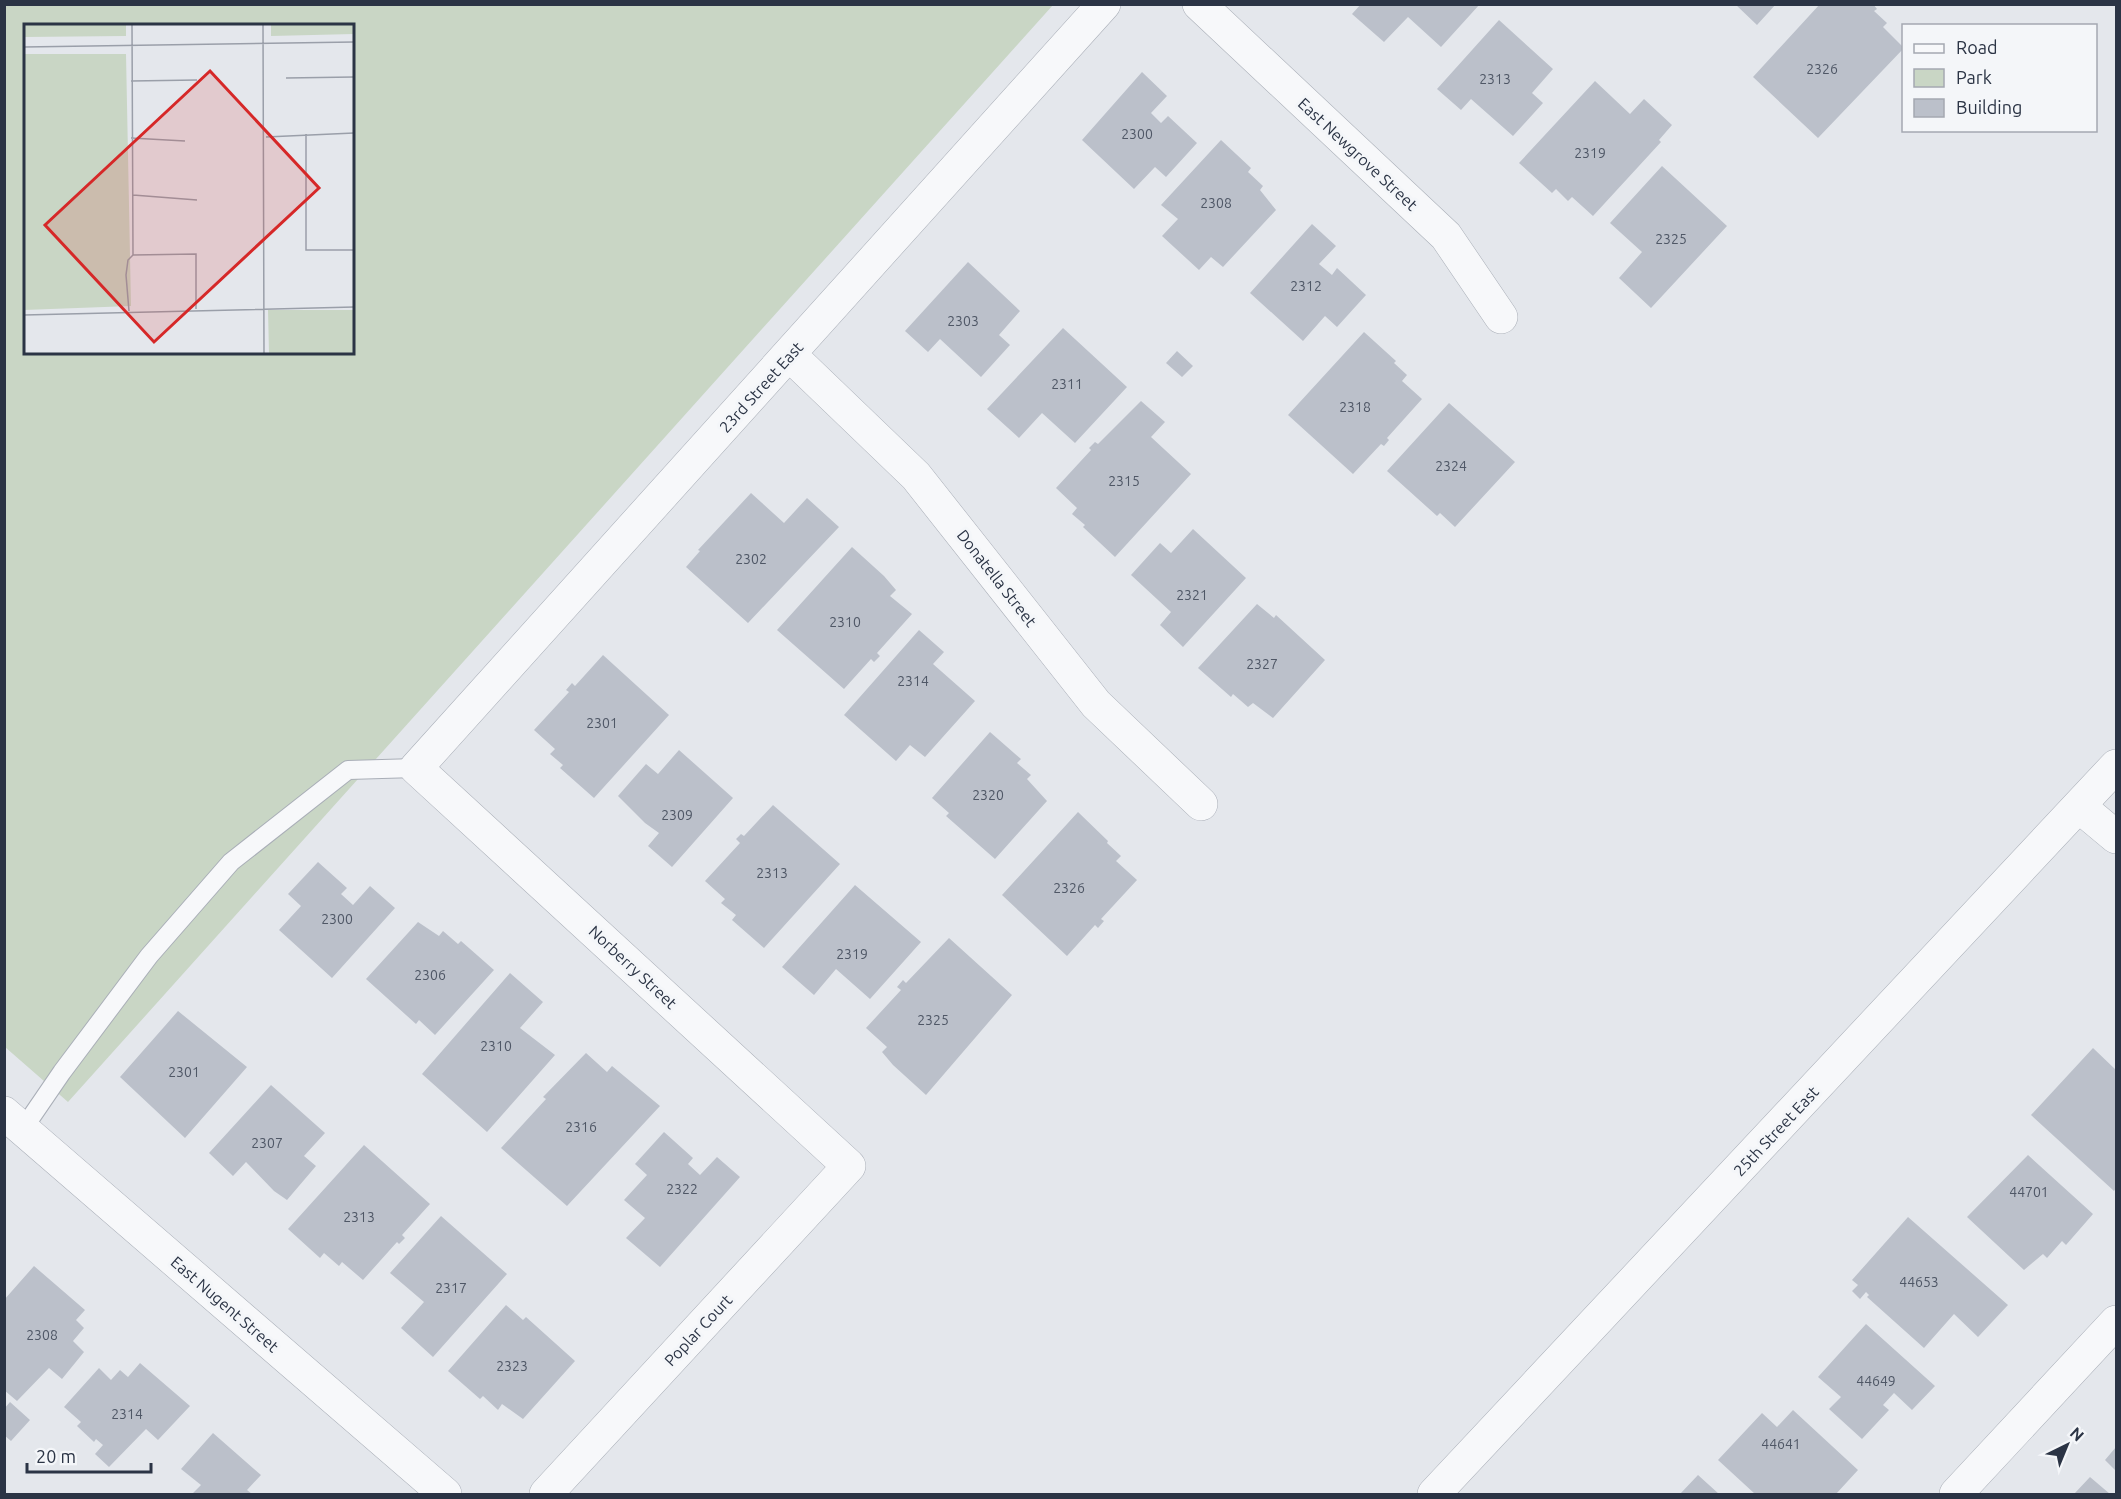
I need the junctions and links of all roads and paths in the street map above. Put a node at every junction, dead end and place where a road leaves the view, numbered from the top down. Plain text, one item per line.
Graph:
1 (1104, 4) edge
2 (1199, 4) edge
3 (1501, 317) dead end
4 (790, 355) junction
5 (2116, 766) edge
6 (416, 768) junction
7 (1201, 804) dead end
8 (2080, 807) junction
9 (2116, 837) edge
10 (14, 1121) edge
11 (849, 1166) joint
12 (2116, 1323) edge
13 (445, 1494) edge
14 (546, 1494) edge
15 (1434, 1494) edge
16 (1956, 1494) edge

1 - 4 street, 23rd Street East
2 - 3 street, East Newgrove Street
4 - 6 street, 23rd Street East
4 - 7 street, Donatella Street
5 - 8 street, 25th Street East
6 - 10 lane
6 - 11 street, Norberry Street
8 - 9 street
8 - 15 street, 25th Street East
10 - 13 street, East Nugent Street
11 - 14 street, Poplar Court
12 - 16 street

